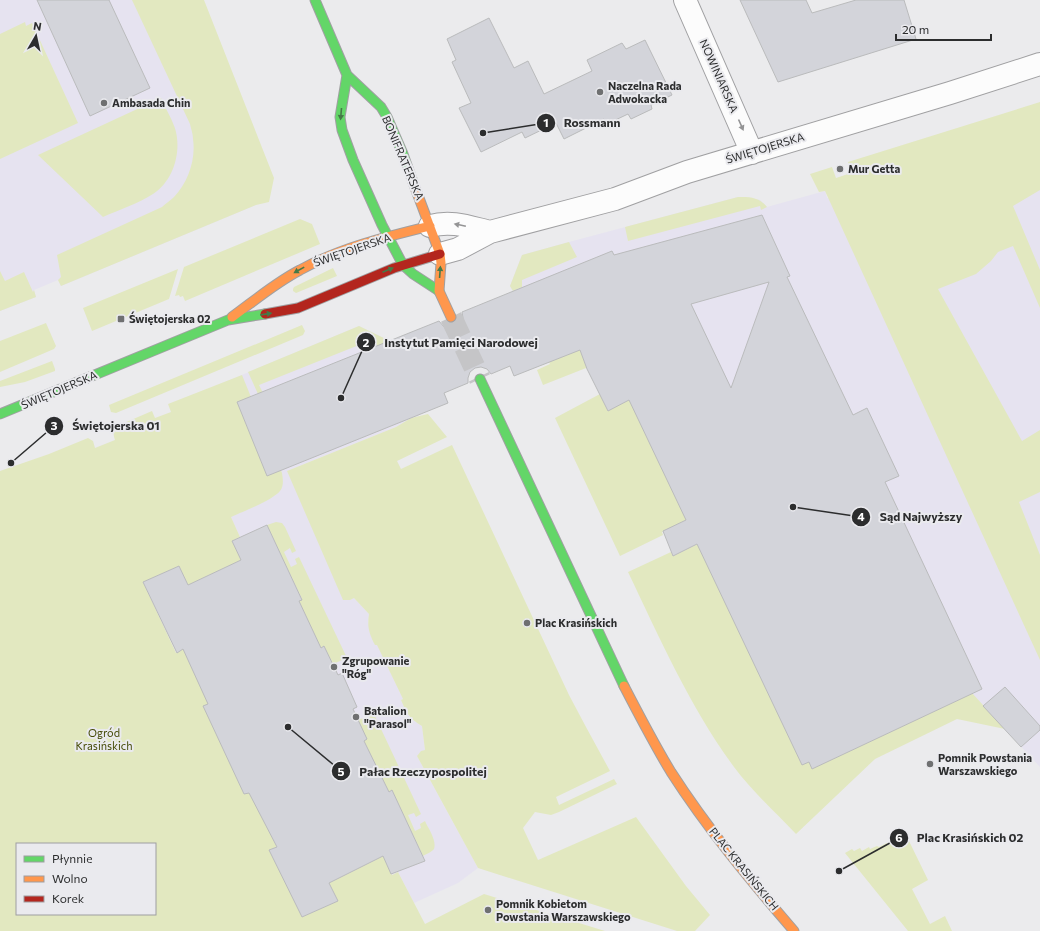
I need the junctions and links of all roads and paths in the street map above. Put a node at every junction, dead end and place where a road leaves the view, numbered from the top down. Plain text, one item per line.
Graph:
1 (315, 0) edge
2 (685, 0) edge
3 (1040, 64) edge
4 (347, 76) junction
5 (752, 152) junction
6 (430, 226) junction
7 (490, 232) junction
8 (387, 236) junction
9 (440, 254) junction
10 (403, 265) junction
11 (439, 291) junction
12 (451, 316) tunnel mouth
13 (228, 320) junction
14 (480, 378) tunnel mouth
15 (0, 414) edge
16 (794, 931) edge

1 - 4 street, BONIFRATERSKA
2 -> 5 street, NOWINIARSKA
3 - 5 street, ŚWIĘTOJERSKA
4 - 6 street, BONIFRATERSKA
4 -> 8 street
5 - 7 street, ŚWIĘTOJERSKA
7 -> 6 street, ŚWIĘTOJERSKA
6 - 8 street, ŚWIĘTOJERSKA
6 - 9 street, BONIFRATERSKA
7 - 9 street, ŚWIĘTOJERSKA
8 - 10 street
8 -> 13 street, ŚWIĘTOJERSKA
9 - 10 street, ŚWIĘTOJERSKA
11 -> 9 street
10 - 11 street
13 -> 10 street, ŚWIĘTOJERSKA
11 - 12 street
13 - 15 street, ŚWIĘTOJERSKA
14 - 16 street, PLAC KRASIŃSKICH

